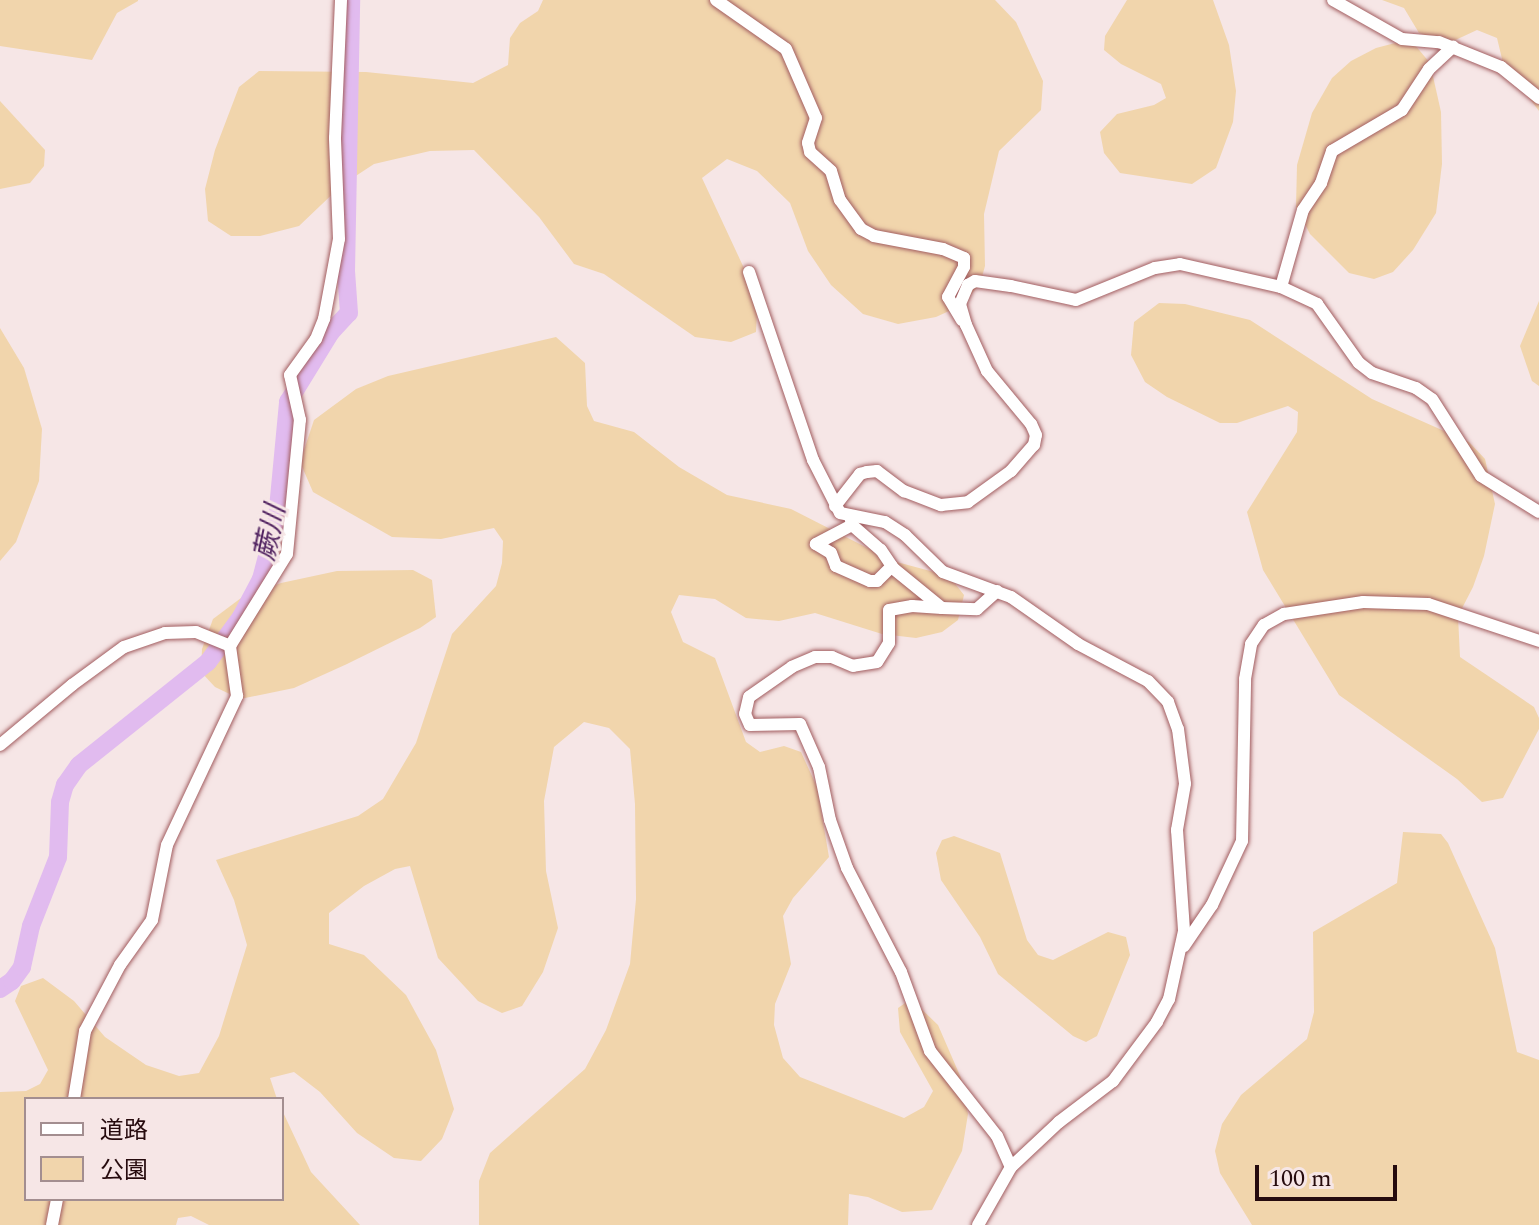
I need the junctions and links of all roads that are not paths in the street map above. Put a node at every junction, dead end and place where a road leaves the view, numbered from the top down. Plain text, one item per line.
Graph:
1 (341, 0) edge
2 (716, 0) edge
3 (1333, 0) edge
4 (1453, 47) junction
5 (1539, 98) edge
6 (749, 272) dead end
7 (1281, 287) junction
8 (966, 325) junction
9 (835, 506) junction
10 (1539, 512) edge
11 (851, 520) junction
12 (892, 566) junction
13 (997, 591) junction
14 (942, 608) junction
15 (1539, 641) edge
16 (230, 646) junction
17 (0, 745) edge
18 (1183, 949) junction
19 (74, 1097) edge
20 (1011, 1167) junction
21 (57, 1201) edge
22 (52, 1225) edge
23 (978, 1225) edge

1 - 16 street
2 - 8 street
3 - 4 street
4 - 5 street
4 - 7 street
6 - 9 street
7 - 8 street
7 - 10 street
8 - 9 street
9 - 11 street
11 - 12 street
11 - 12 street
11 - 13 street
12 - 14 street
13 - 14 street
13 - 18 street
14 - 20 street
15 - 18 street
16 - 17 street
16 - 19 street
18 - 20 street
20 - 23 street
21 - 22 street

